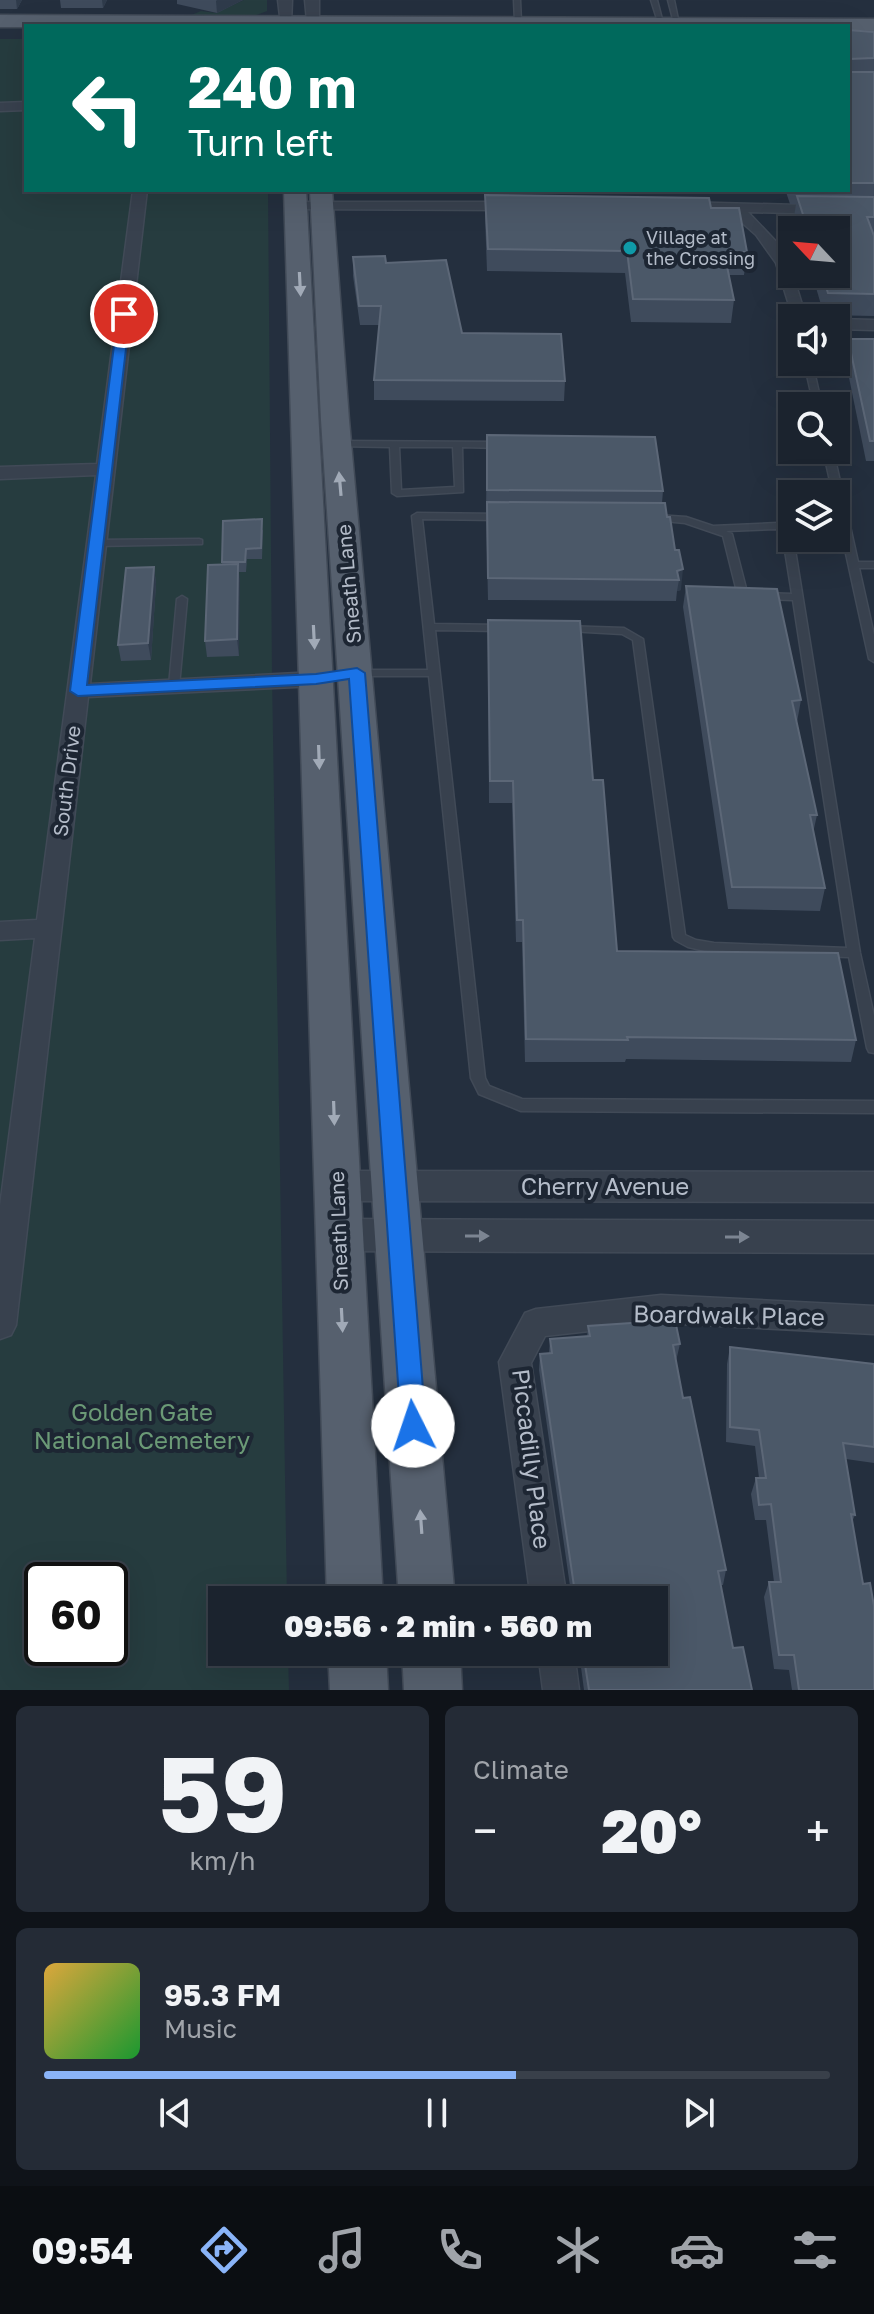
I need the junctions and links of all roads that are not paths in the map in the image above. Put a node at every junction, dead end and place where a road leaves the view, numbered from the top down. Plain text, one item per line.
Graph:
1 (285, 0) edge
2 (312, 0) edge
3 (517, 0) edge
4 (654, 0) edge
5 (671, 0) edge
6 (0, 21) edge
7 (518, 22) junction
8 (286, 24) edge
9 (314, 24) edge
10 (669, 24) edge
11 (850, 25) edge
12 (874, 25) edge
13 (0, 31) edge
14 (24, 31) edge
15 (850, 36) edge
16 (874, 36) edge
17 (24, 106) edge
18 (0, 107) edge
19 (140, 192) edge
20 (719, 192) edge
21 (735, 192) edge
22 (295, 198) edge
23 (322, 198) edge
24 (528, 206) edge
25 (665, 206) edge
26 (733, 208) junction
27 (753, 210) junction
28 (874, 211) edge
29 (778, 232) edge
30 (795, 304) edge
31 (850, 324) edge
32 (874, 325) edge
33 (337, 444) junction
34 (394, 445) junction
35 (457, 445) junction
36 (520, 445) edge
37 (831, 464) edge
38 (106, 469) junction
39 (0, 473) edge
40 (512, 517) edge
41 (639, 518) edge
42 (714, 528) junction
43 (199, 542) dead end
44 (96, 543) junction
45 (854, 565) junction
46 (874, 565) edge
47 (727, 596) edge
48 (743, 596) junction
49 (798, 597) junction
50 (182, 599) dead end
51 (428, 627) junction
52 (518, 628) edge
53 (547, 628) edge
54 (874, 659) edge
55 (433, 673) junction
56 (336, 676) junction
57 (174, 686) junction
58 (78, 691) junction
59 (49, 928) junction
60 (0, 931) edge
61 (854, 953) junction
62 (874, 1048) edge
63 (874, 1107) edge
64 (337, 1186) junction
65 (874, 1187) edge
66 (397, 1211) junction
67 (338, 1235) junction
68 (874, 1237) edge
69 (874, 1320) edge
70 (536, 1323) joint
71 (0, 1325) edge
72 (354, 1586) edge
73 (426, 1586) edge
74 (547, 1586) edge
75 (358, 1666) edge
76 (432, 1666) edge
77 (558, 1666) edge
78 (359, 1690) edge
79 (433, 1690) edge
80 (561, 1690) edge

1 - 8 street
2 - 9 street
3 - 7 lane
4 - 10 lane
5 - 10 lane
6 - 8 main road
7 - 9 main road
7 - 10 main road
8 - 9 main road
11 - 12 main road
13 - 14 main road
15 - 16 main road
17 - 18 street
19 - 38 street, South Drive
20 - 26 street
21 - 27 street
22 - 23 street
22 -> 56 main road, Sneath Lane
23 - 24 street
23 - 33 main road, Sneath Lane
25 - 26 street
26 - 27 street
26 - 30 street
27 - 28 street
27 - 29 street
31 - 32 street
33 - 34 lane
56 -> 33 main road, Sneath Lane
34 - 35 lane
34 - 35 lane
35 - 36 lane
37 - 45 lane
38 - 39 street
38 - 44 street, South Drive
40 - 51 lane
41 - 42 lane
42 - 48 lane
42 - 49 lane
43 - 44 lane
44 - 58 street, South Drive
45 - 46 lane
45 - 54 lane
47 - 48 lane
48 - 49 lane
49 - 61 lane
50 - 57 lane
51 - 52 lane
51 - 55 lane
53 - 61 lane
55 - 56 lane
55 - 63 lane
56 - 57 street
56 -> 64 main road, Sneath Lane
56 - 66 main road, Sneath Lane
57 - 58 street
58 - 59 street, South Drive
59 - 60 street
59 - 71 street, South Drive
61 - 62 lane
64 - 66 street, Cherry Avenue
64 - 67 main road, Sneath Lane
65 - 66 street, Cherry Avenue
66 - 67 street, Cherry Avenue
66 -> 68 street, Cherry Avenue
73 -> 66 main road, Sneath Lane
67 -> 72 main road, Sneath Lane
69 - 70 street, Boardwalk Place
70 - 74 street, Piccadilly Place
75 - 78 main road
76 - 79 main road
77 - 80 street

